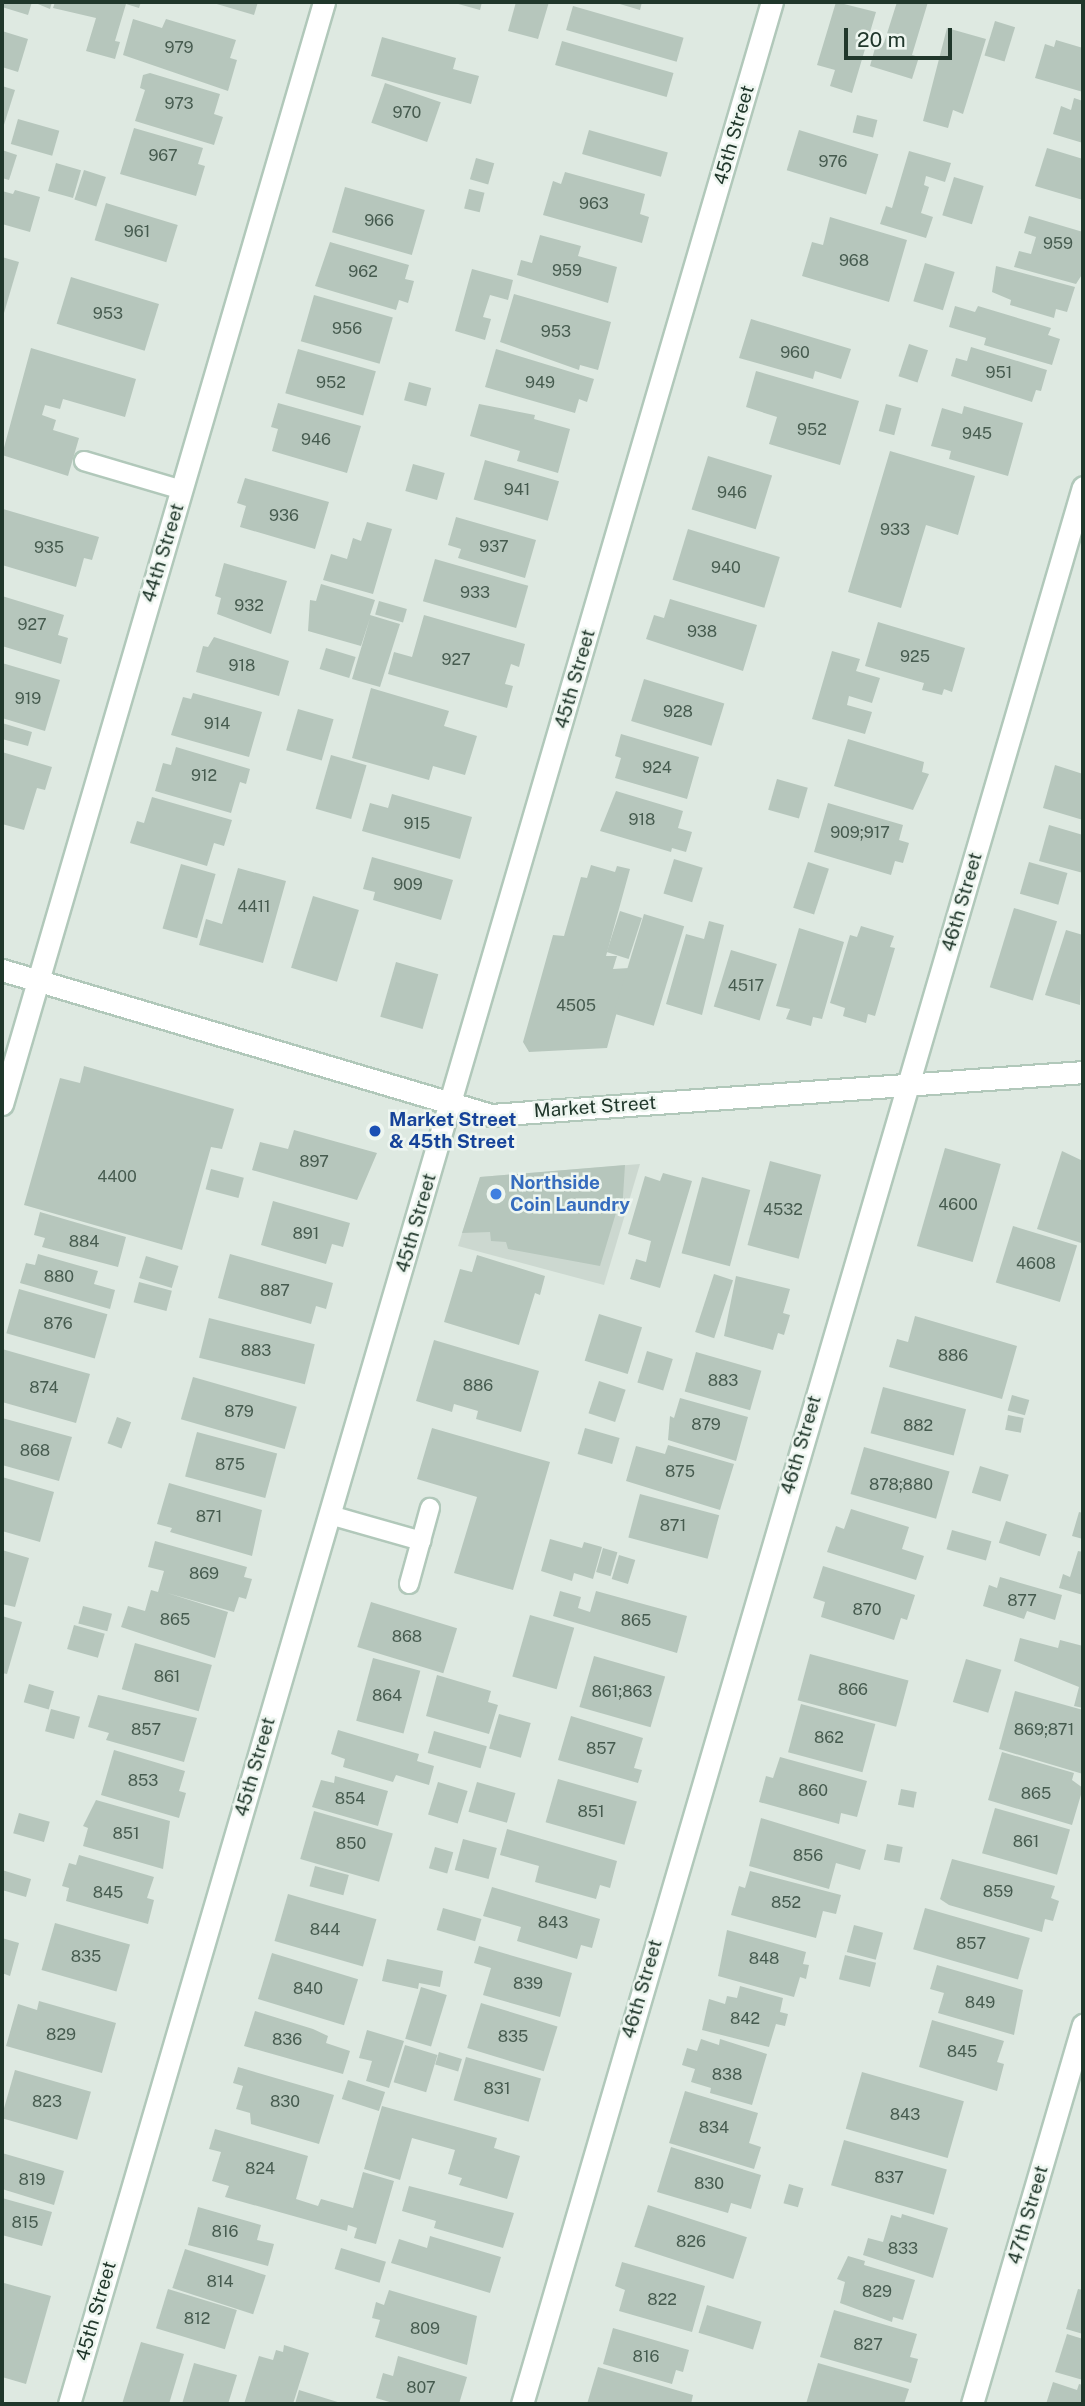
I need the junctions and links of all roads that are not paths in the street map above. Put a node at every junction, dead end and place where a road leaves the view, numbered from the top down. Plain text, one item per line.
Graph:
1 (324, 2) edge
2 (772, 2) edge
3 (84, 461) dead end
4 (1083, 487) edge
5 (182, 490) junction
6 (2, 970) edge
7 (39, 980) junction
8 (1083, 1072) edge
9 (909, 1084) junction
10 (451, 1103) junction
11 (2, 1104) edge
12 (430, 1508) dead end
13 (330, 1515) junction
14 (421, 1541) junction
15 (409, 1584) dead end
16 (1083, 2025) edge
17 (69, 2404) edge
18 (522, 2404) edge
19 (972, 2404) edge

1 - 5 street, 44th Street
2 - 10 street, 45th Street
3 - 5 lane
4 - 9 street, 46th Street
5 - 7 street, 44th Street
6 - 7 street, Market Street
7 - 10 street, Market Street
7 - 11 street, 44th Street
8 - 9 street, Market Street
9 - 10 street, Market Street
9 - 18 street, 46th Street
10 - 13 street, 45th Street
12 - 14 lane
13 - 14 lane
13 - 17 street, 45th Street
14 - 15 lane
16 - 19 street, 47th Street

